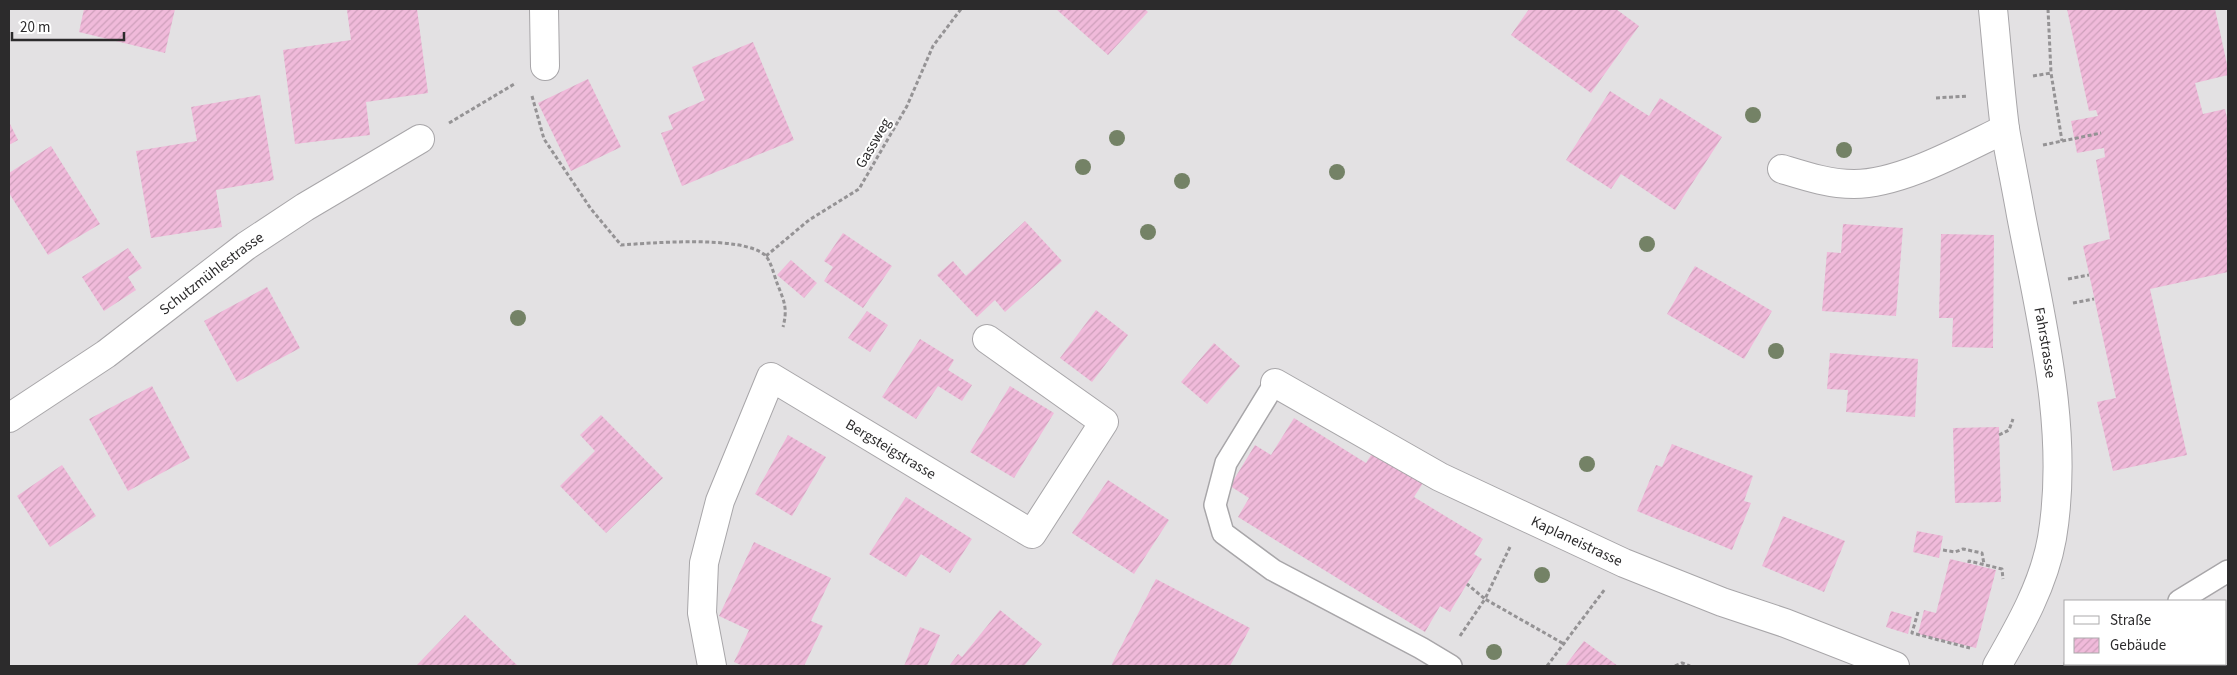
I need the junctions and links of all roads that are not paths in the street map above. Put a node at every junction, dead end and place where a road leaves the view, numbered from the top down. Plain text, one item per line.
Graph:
1 (544, 9) edge
2 (1992, 9) edge
3 (545, 66) road end
4 (2005, 129) junction
5 (420, 139) road end
6 (1782, 169) dead end
7 (987, 340) dead end
8 (1275, 383) joint
9 (9, 418) edge
10 (2228, 571) edge
11 (2181, 600) edge
12 (1988, 658) edge
13 (1447, 664) edge
14 (712, 666) edge
15 (1895, 666) edge

1 - 3 street
2 - 4 street, Fahrstrasse
4 - 6 street
4 - 12 street, Fahrstrasse
5 - 9 street, Schutzmühlestrasse
7 - 14 street, Bergsteigstrasse
8 - 13 lane
8 - 15 street, Kaplaneistrasse
10 - 11 lane

